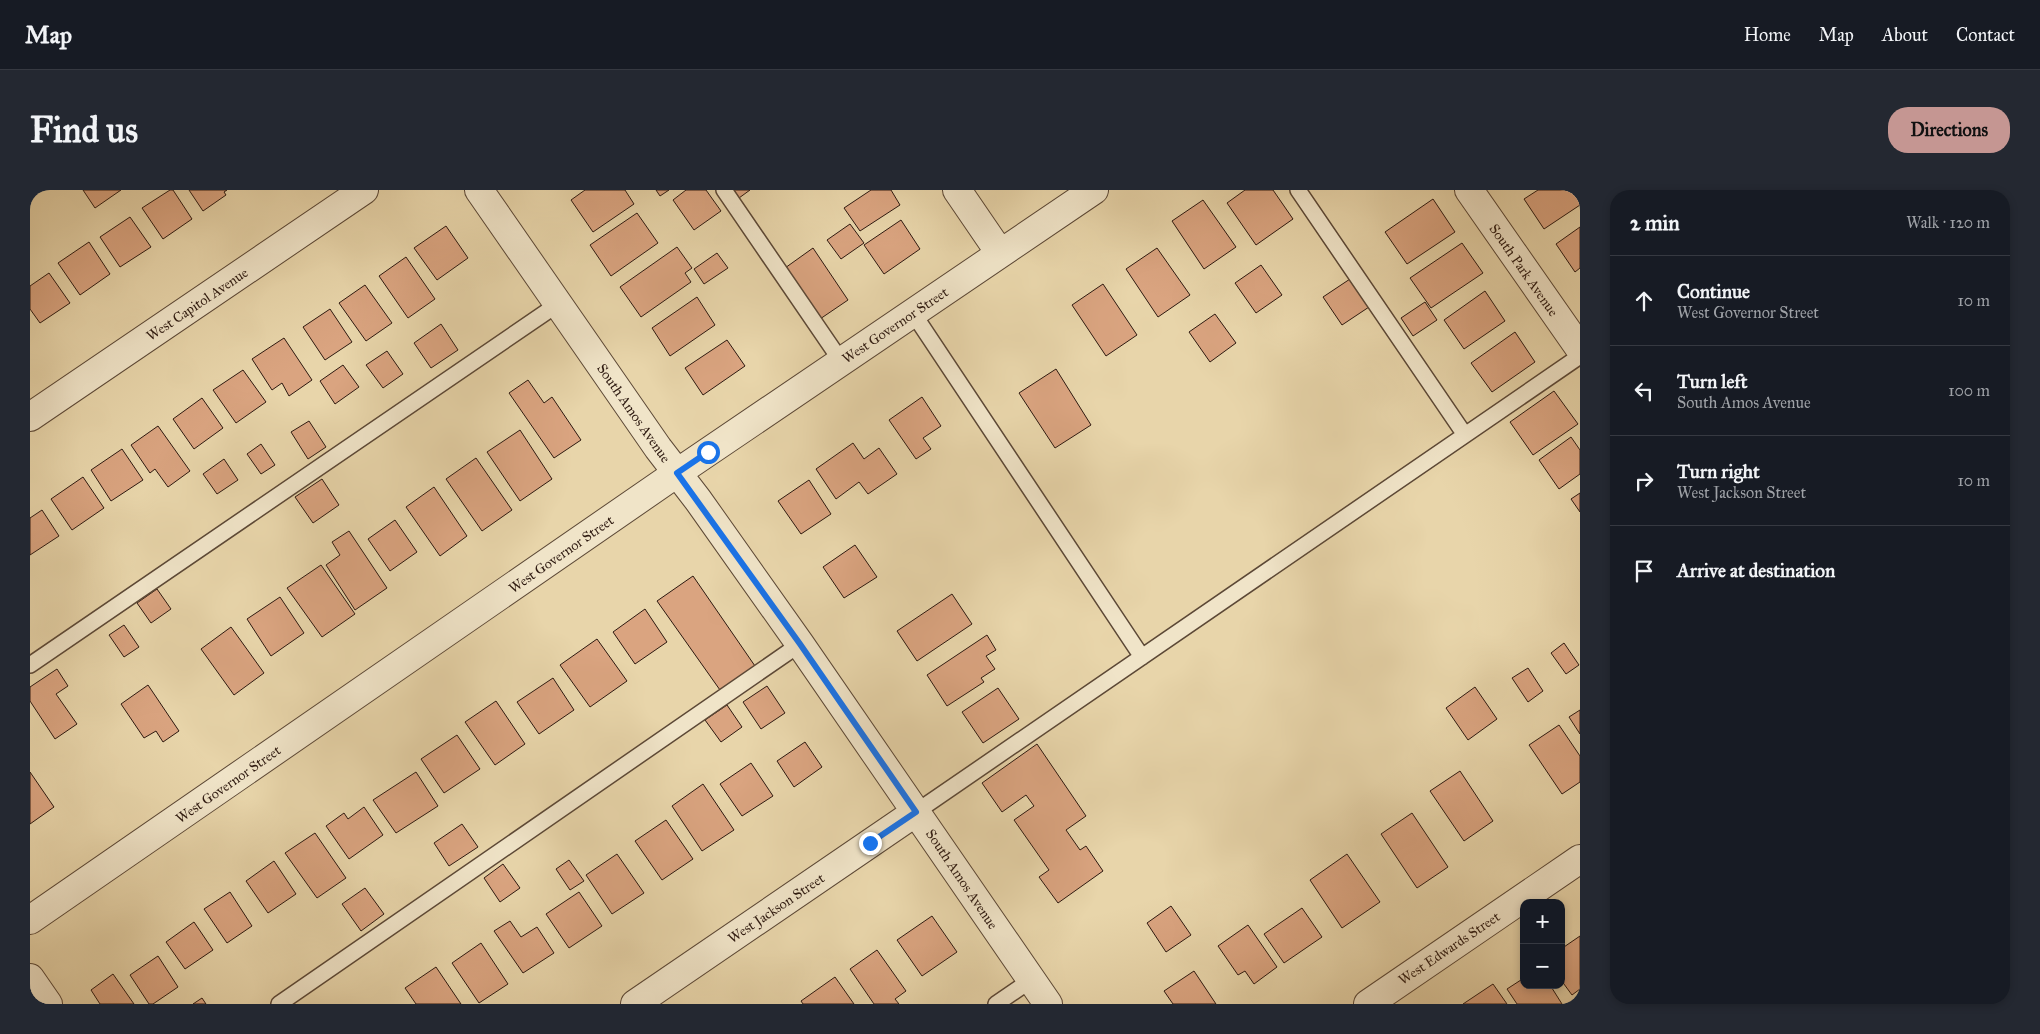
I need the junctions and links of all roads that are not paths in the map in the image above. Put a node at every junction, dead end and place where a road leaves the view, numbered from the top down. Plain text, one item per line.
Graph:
1 (364, 190) edge
2 (479, 190) edge
3 (724, 190) edge
4 (957, 190) edge
5 (1094, 190) edge
6 (1298, 190) edge
7 (1469, 190) edge
8 (1000, 253) junction
9 (558, 304) junction
10 (913, 313) junction
11 (1580, 349) edge
12 (1580, 356) edge
13 (841, 361) junction
14 (30, 417) edge
15 (1465, 435) junction
16 (677, 473) junction
17 (800, 644) junction
18 (1142, 657) junction
19 (30, 664) edge
20 (916, 812) junction
21 (1580, 859) edge
22 (30, 920) edge
23 (30, 978) edge
24 (1031, 980) junction
25 (48, 1004) edge
26 (279, 1004) edge
27 (635, 1004) edge
28 (996, 1004) edge
29 (1048, 1004) edge
30 (1368, 1004) edge

1 - 14 street, West Capitol Avenue
2 - 9 street, South Amos Avenue
3 - 13 lane
4 - 8 street
5 - 8 street, West Governor Street
6 - 15 lane
7 - 11 street, South Park Avenue
8 - 10 street, West Governor Street
9 - 16 street, South Amos Avenue
9 - 19 lane
10 - 13 street, West Governor Street
10 - 18 lane
12 - 15 lane
13 - 16 street, West Governor Street
15 - 18 lane
16 - 17 street, South Amos Avenue
16 - 22 street, West Governor Street
17 - 20 street, South Amos Avenue
17 - 26 lane
18 - 20 lane
20 - 24 street, South Amos Avenue
20 - 27 street, West Jackson Street
21 - 30 street, West Edwards Street
23 - 25 street
24 - 28 lane
24 - 29 street, South Amos Avenue

